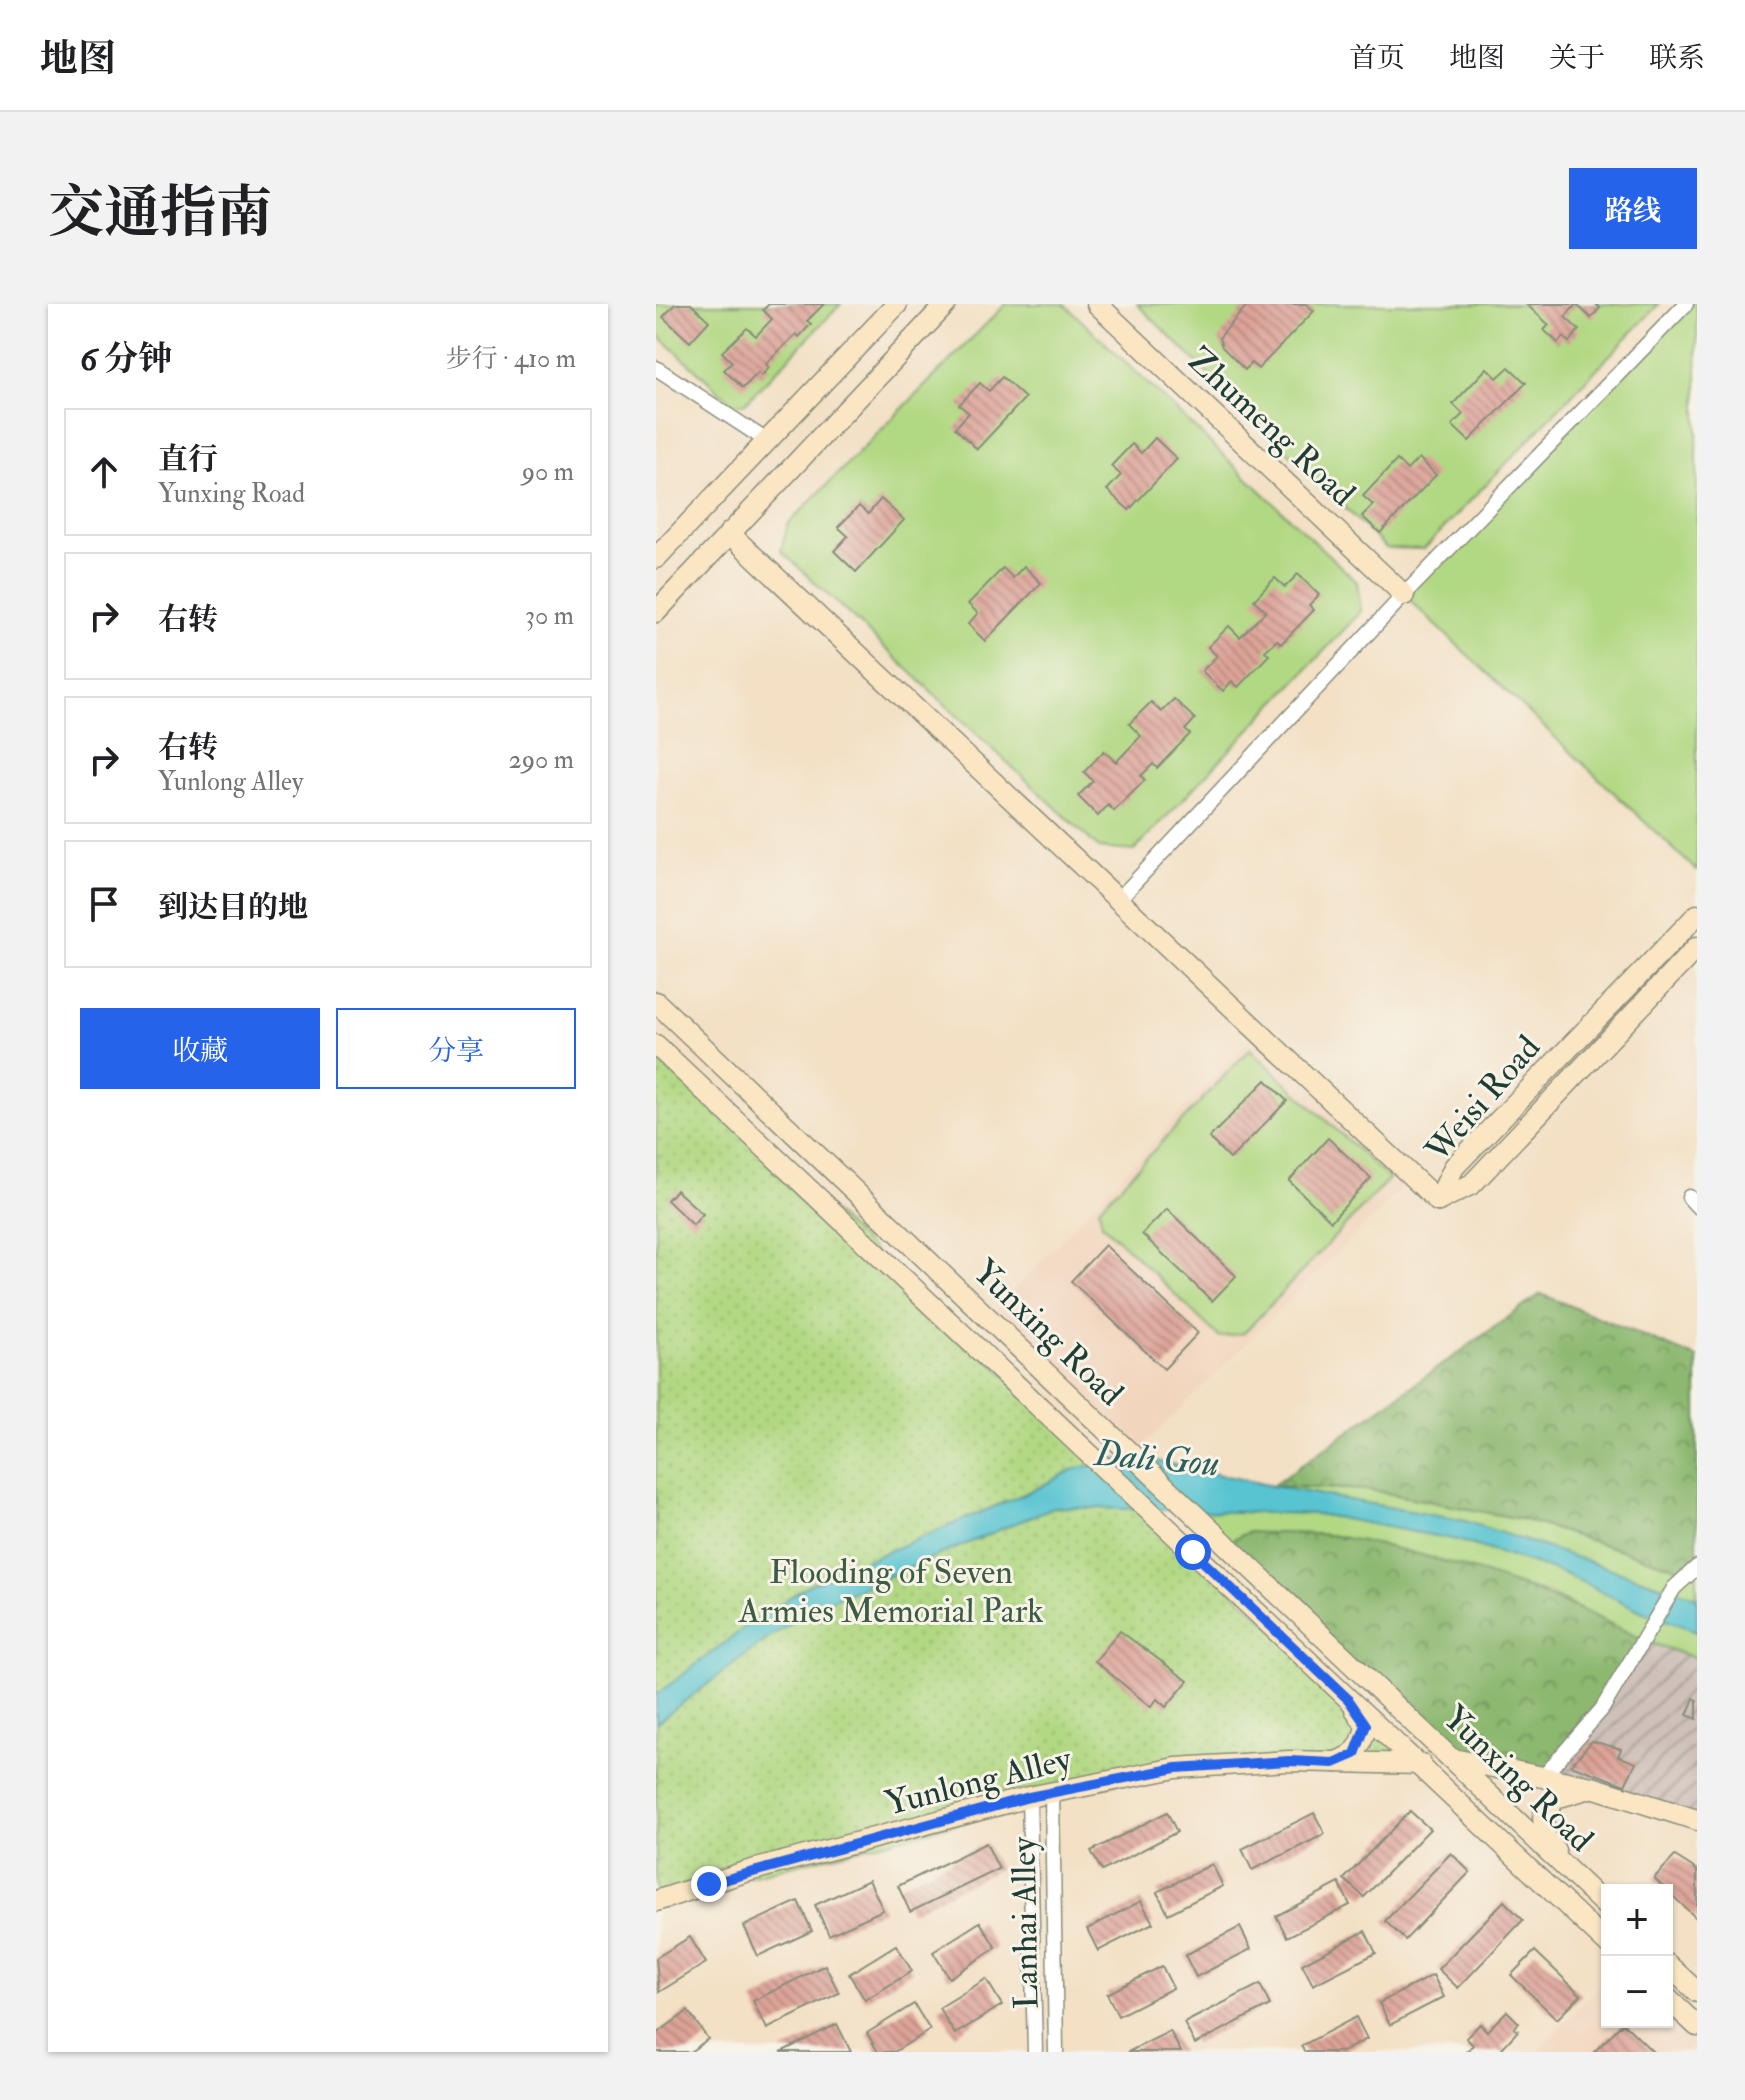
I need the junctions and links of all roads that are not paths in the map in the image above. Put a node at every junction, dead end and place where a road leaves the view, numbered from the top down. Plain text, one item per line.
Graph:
1 (897, 304) edge
2 (946, 304) edge
3 (1097, 304) edge
4 (1686, 304) edge
5 (656, 368) edge
6 (767, 441) junction
7 (729, 533) junction
8 (656, 558) edge
9 (1404, 595) junction
10 (656, 612) edge
11 (1119, 899) junction
12 (1697, 915) edge
13 (1697, 947) edge
14 (656, 1002) edge
15 (656, 1045) edge
16 (1438, 1201) junction
17 (1695, 1571) edge
18 (1348, 1699) junction
19 (1451, 1758) junction
20 (1334, 1763) junction
21 (1417, 1765) junction
22 (1543, 1777) junction
23 (1592, 1787) junction
24 (1052, 1792) junction
25 (1029, 1797) junction
26 (1697, 1820) edge
27 (1571, 1873) junction
28 (656, 1901) edge
29 (1601, 1901) edge
30 (1601, 1937) edge
31 (1673, 1970) edge
32 (1697, 1992) edge
33 (1673, 2004) edge
34 (1697, 2026) edge
35 (1035, 2052) edge
36 (1056, 2052) edge

1 - 6 street
2 - 7 street
3 - 9 street, Zhumeng Road
4 - 9 street
5 - 6 street
6 - 8 street
7 - 10 street
7 - 11 street
9 - 11 street
11 - 16 street
12 - 16 street, Weisi Road
13 - 16 street, Weisi Road
14 - 19 street, Yunxing Road
15 - 18 street, Yunxing Road
17 - 22 street
18 - 20 street
18 - 21 street, Yunxing Road
19 - 21 street, Yunlong Alley
19 - 22 street
19 - 27 street, Yunxing Road
20 - 21 street, Yunlong Alley
20 - 24 street, Yunlong Alley
21 - 30 street, Yunxing Road
22 - 23 street
23 - 26 street
23 - 27 street
24 - 25 street, Yunlong Alley
24 - 36 street, Lanhai Alley
25 - 28 street, Yunlong Alley
25 - 35 street, Lanhai Alley
27 - 29 street, Yunxing Road
31 - 32 street
33 - 34 street

